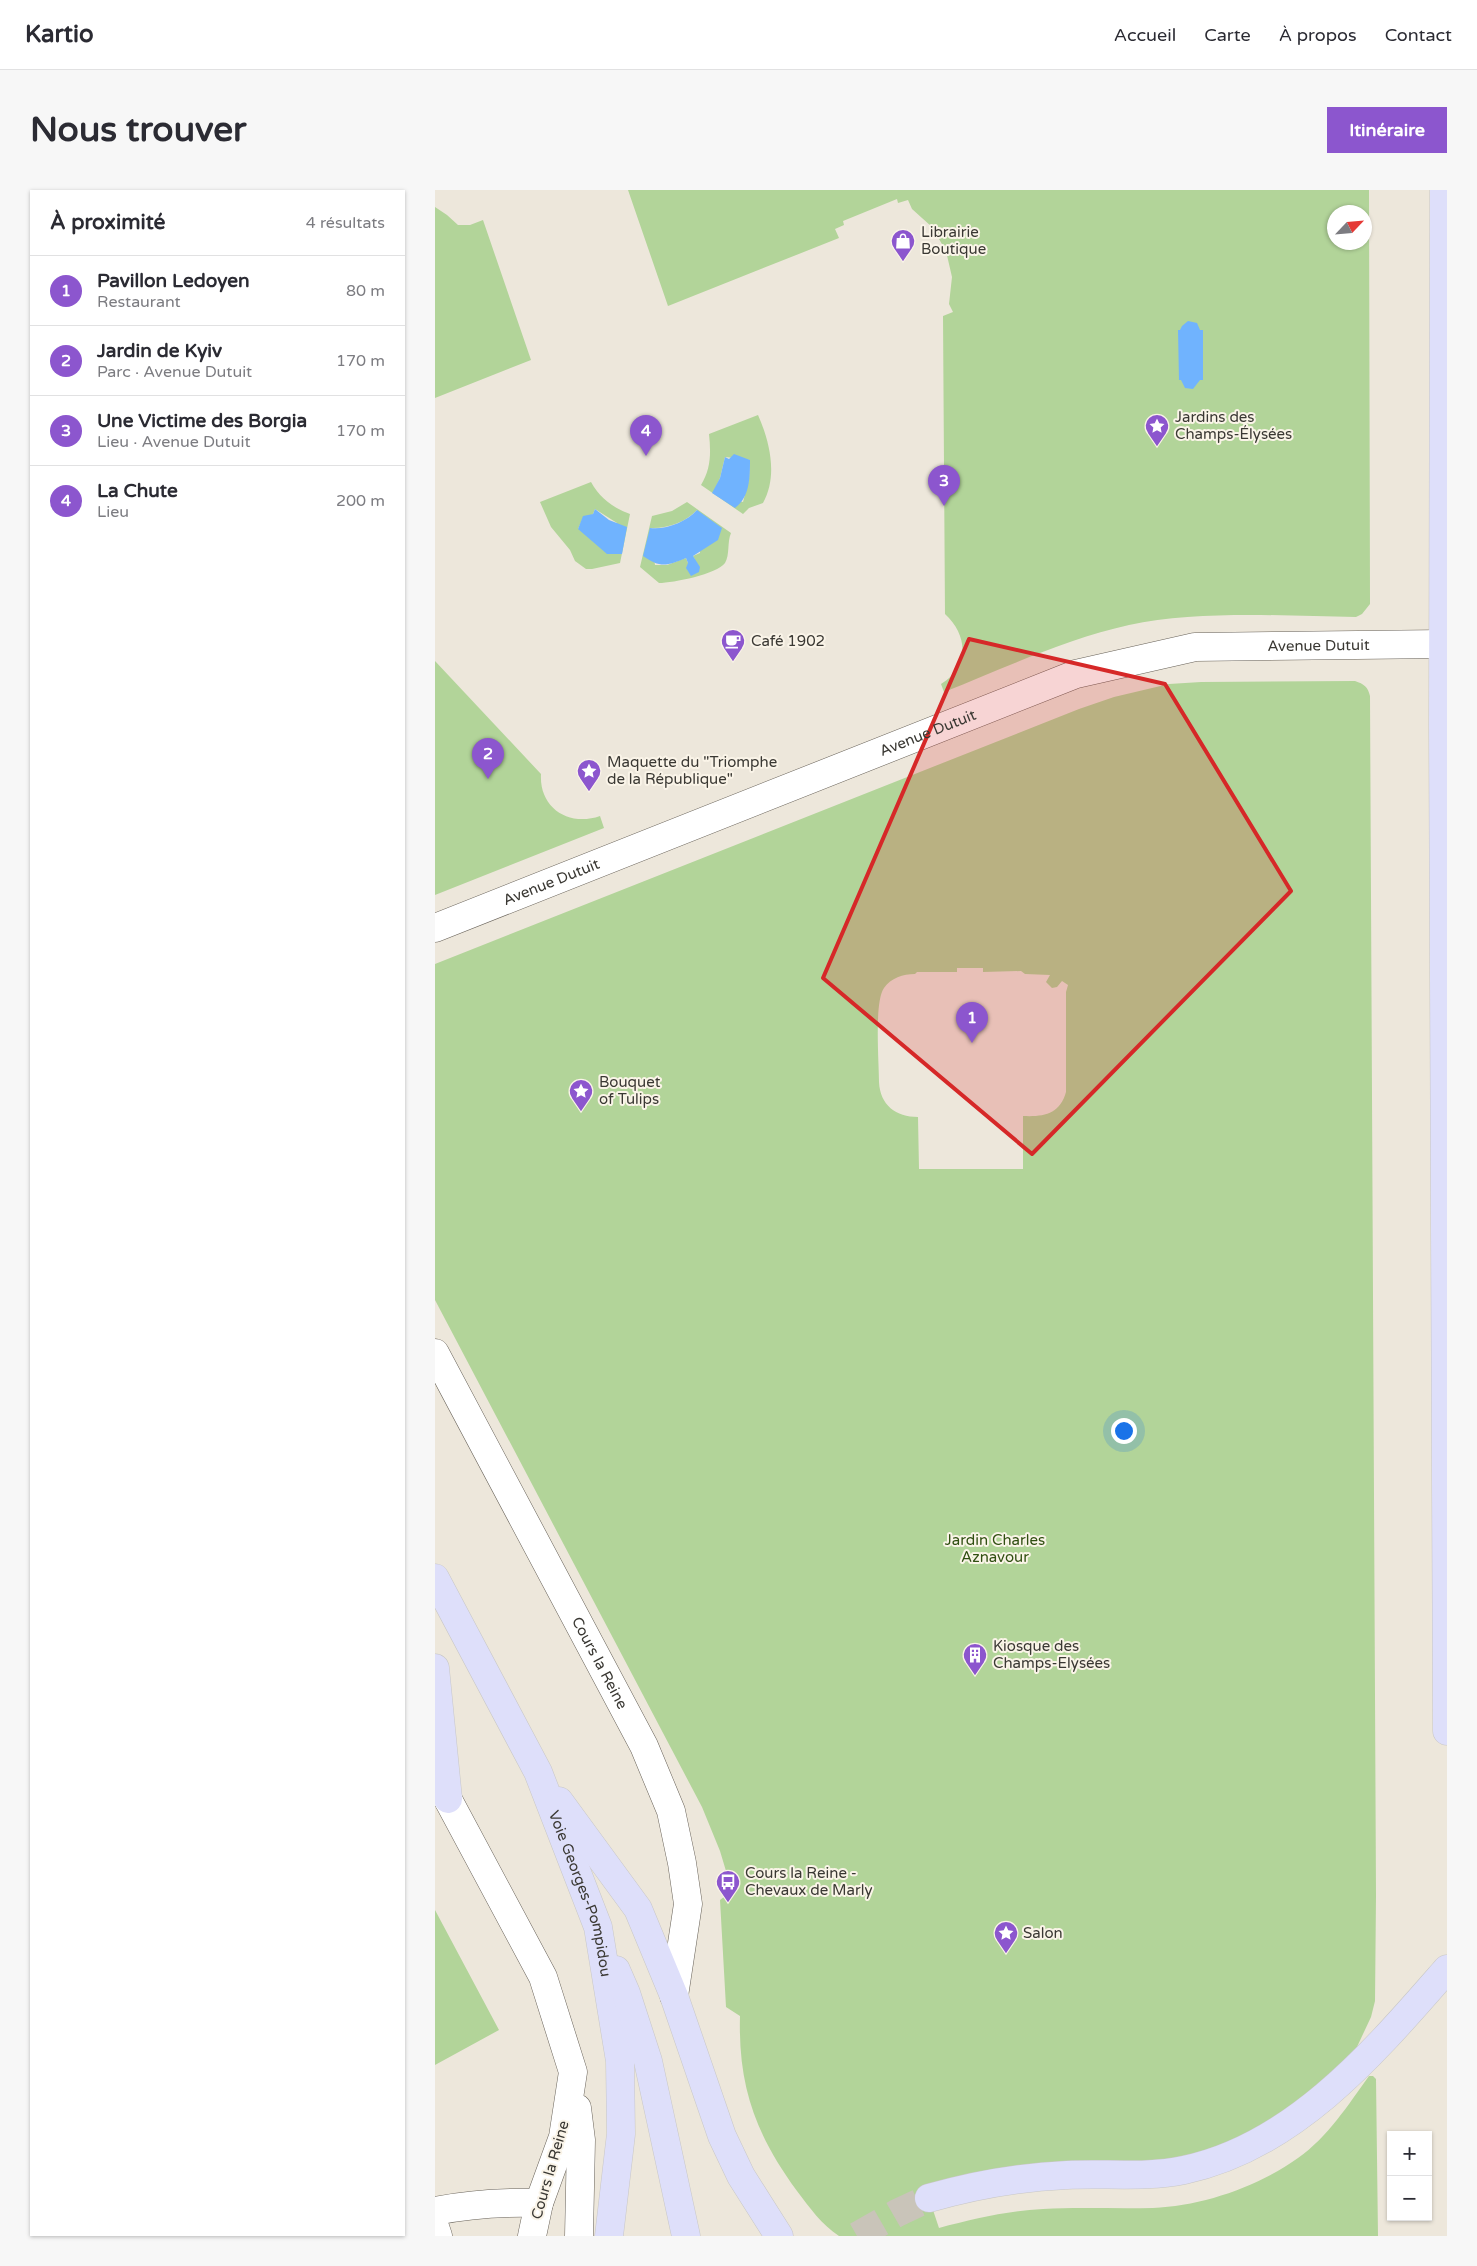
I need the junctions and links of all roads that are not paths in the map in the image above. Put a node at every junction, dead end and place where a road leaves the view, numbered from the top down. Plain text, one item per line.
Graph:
1 (1444, 190) edge
2 (1443, 644) junction
3 (435, 928) edge
4 (435, 1353) edge
5 (435, 1578) edge
6 (435, 1668) edge
7 (1447, 1731) edge
8 (538, 1772) junction
9 (435, 1775) edge
10 (448, 1799) junction
11 (598, 1927) junction
12 (1447, 1969) edge
13 (674, 1996) junction
14 (573, 2072) junction
15 (929, 2198) tunnel mouth
16 (539, 2203) junction
17 (435, 2211) edge
18 (435, 2227) edge
19 (438, 2236) edge
20 (532, 2236) edge
21 (579, 2236) edge
22 (609, 2236) edge
23 (686, 2236) edge
24 (779, 2236) edge

1 - 2 main road
2 - 3 street, Avenue Dutuit
2 - 7 main road
4 - 13 street, Cours la Reine
5 - 8 main road, Voie Georges-Pompidou
6 - 10 main road
8 - 11 main road, Voie Georges-Pompidou
8 - 13 main road, Cours la Reine
9 - 10 street, Cours la Reine
10 - 14 street, Cours la Reine
11 - 22 main road, Voie Georges-Pompidou
11 - 23 main road
12 - 15 main road
13 - 24 main road, Cours la Reine
14 - 16 street, Cours la Reine
14 - 21 street
16 - 17 street
16 - 20 street, Cours la Reine
18 - 19 street

